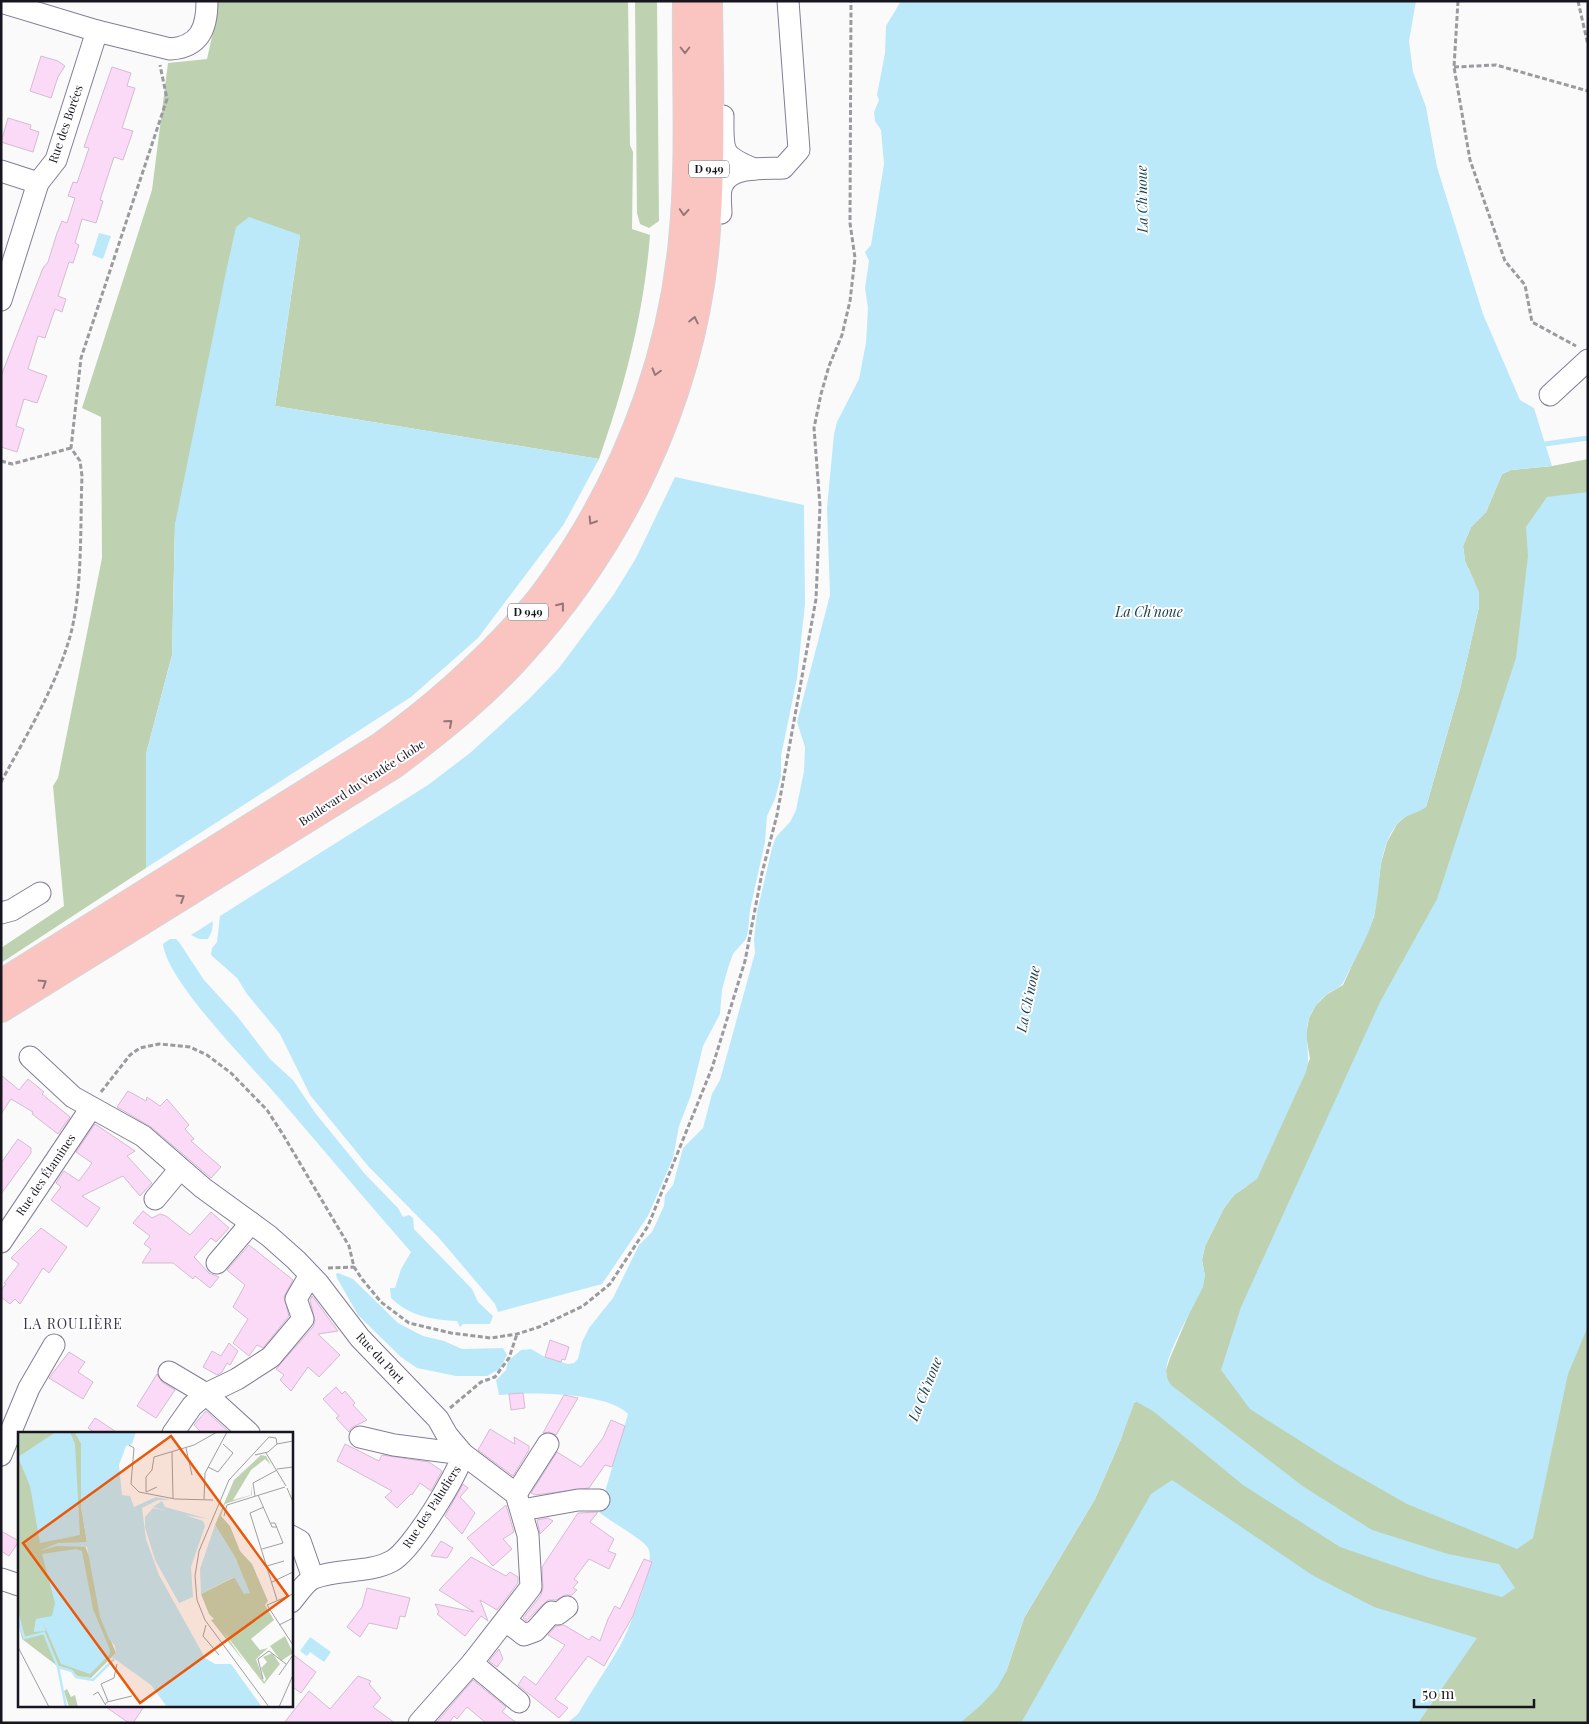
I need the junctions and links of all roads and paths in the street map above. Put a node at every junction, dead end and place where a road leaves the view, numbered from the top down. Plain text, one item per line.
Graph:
1 (207, 1) edge
2 (686, 1) edge
3 (709, 1) edge
4 (788, 1) edge
5 (851, 1) edge
6 (1458, 1) edge
7 (1578, 1) edge
8 (1, 2) edge
9 (97, 30) junction
10 (1588, 45) edge
11 (159, 58) dead end
12 (1454, 67) junction
13 (710, 84) junction
14 (1588, 91) edge
15 (754, 169) junction
16 (1, 171) edge
17 (38, 183) junction
18 (704, 254) junction
19 (1, 300) edge
20 (1584, 354) edge
21 (1550, 395) dead end
22 (71, 448) junction
23 (1, 461) edge
24 (1, 782) edge
25 (40, 893) dead end
26 (1, 913) edge
27 (1, 983) edge
28 (1, 1009) edge
29 (30, 1057) dead end
30 (104, 1090) dead end
31 (91, 1108) junction
32 (180, 1169) junction
33 (155, 1199) dead end
34 (251, 1223) junction
35 (1, 1242) edge
36 (218, 1263) dead end
37 (310, 1275) junction
38 (517, 1334) junction
39 (54, 1344) dead end
40 (169, 1372) dead end
41 (206, 1394) junction
42 (438, 1419) junction
43 (174, 1432) edge
44 (248, 1432) edge
45 (360, 1438) dead end
46 (548, 1444) dead end
47 (464, 1454) junction
48 (1, 1455) edge
49 (599, 1500) dead end
50 (519, 1502) junction
51 (292, 1537) edge
52 (313, 1578) junction
53 (1, 1579) edge
54 (18, 1585) edge
55 (292, 1601) edge
56 (567, 1608) dead end
57 (506, 1621) junction
58 (472, 1663) junction
59 (519, 1702) dead end
60 (418, 1723) edge

1 - 9 street
2 -> 27 main road, Boulevard du Vendée Globe / D 949
3 - 13 main road, Boulevard du Vendée Globe / D 949
4 - 15 street
5 - 38 path
6 - 12 path
7 - 10 path
8 - 9 street
9 - 17 street, Rue des Borées
11 - 22 path
12 - 14 path
12 - 20 path
13 - 15 street
13 - 18 main road, Boulevard du Vendée Globe / D 949
15 - 18 street
16 - 17 street
17 - 19 street, Rue des Borées
28 -> 18 main road, Boulevard du Vendée Globe / D 949
20 - 21 street
22 - 23 path
22 - 24 path
25 - 26 street
29 - 31 street, Rue du Port
30 - 38 path
31 - 32 street, Rue du Port
31 - 35 street, Rue des Étamines
32 - 33 street
32 - 34 street, Rue du Port
34 - 36 street
34 - 37 street, Rue du Port
37 - 41 street
37 - 42 street, Rue du Port
38 - 42 path
39 - 48 street
40 - 41 street
41 - 43 street
41 - 44 street
42 - 47 street, Rue du Port
45 - 47 street
46 - 50 street
47 - 50 street, Rue du Port
47 - 52 street, Rue des Paludiers
49 - 50 street
50 - 57 street
51 - 52 street
52 - 55 street
53 - 54 street
56 - 57 street
57 - 58 street
58 - 59 street
58 - 60 street

